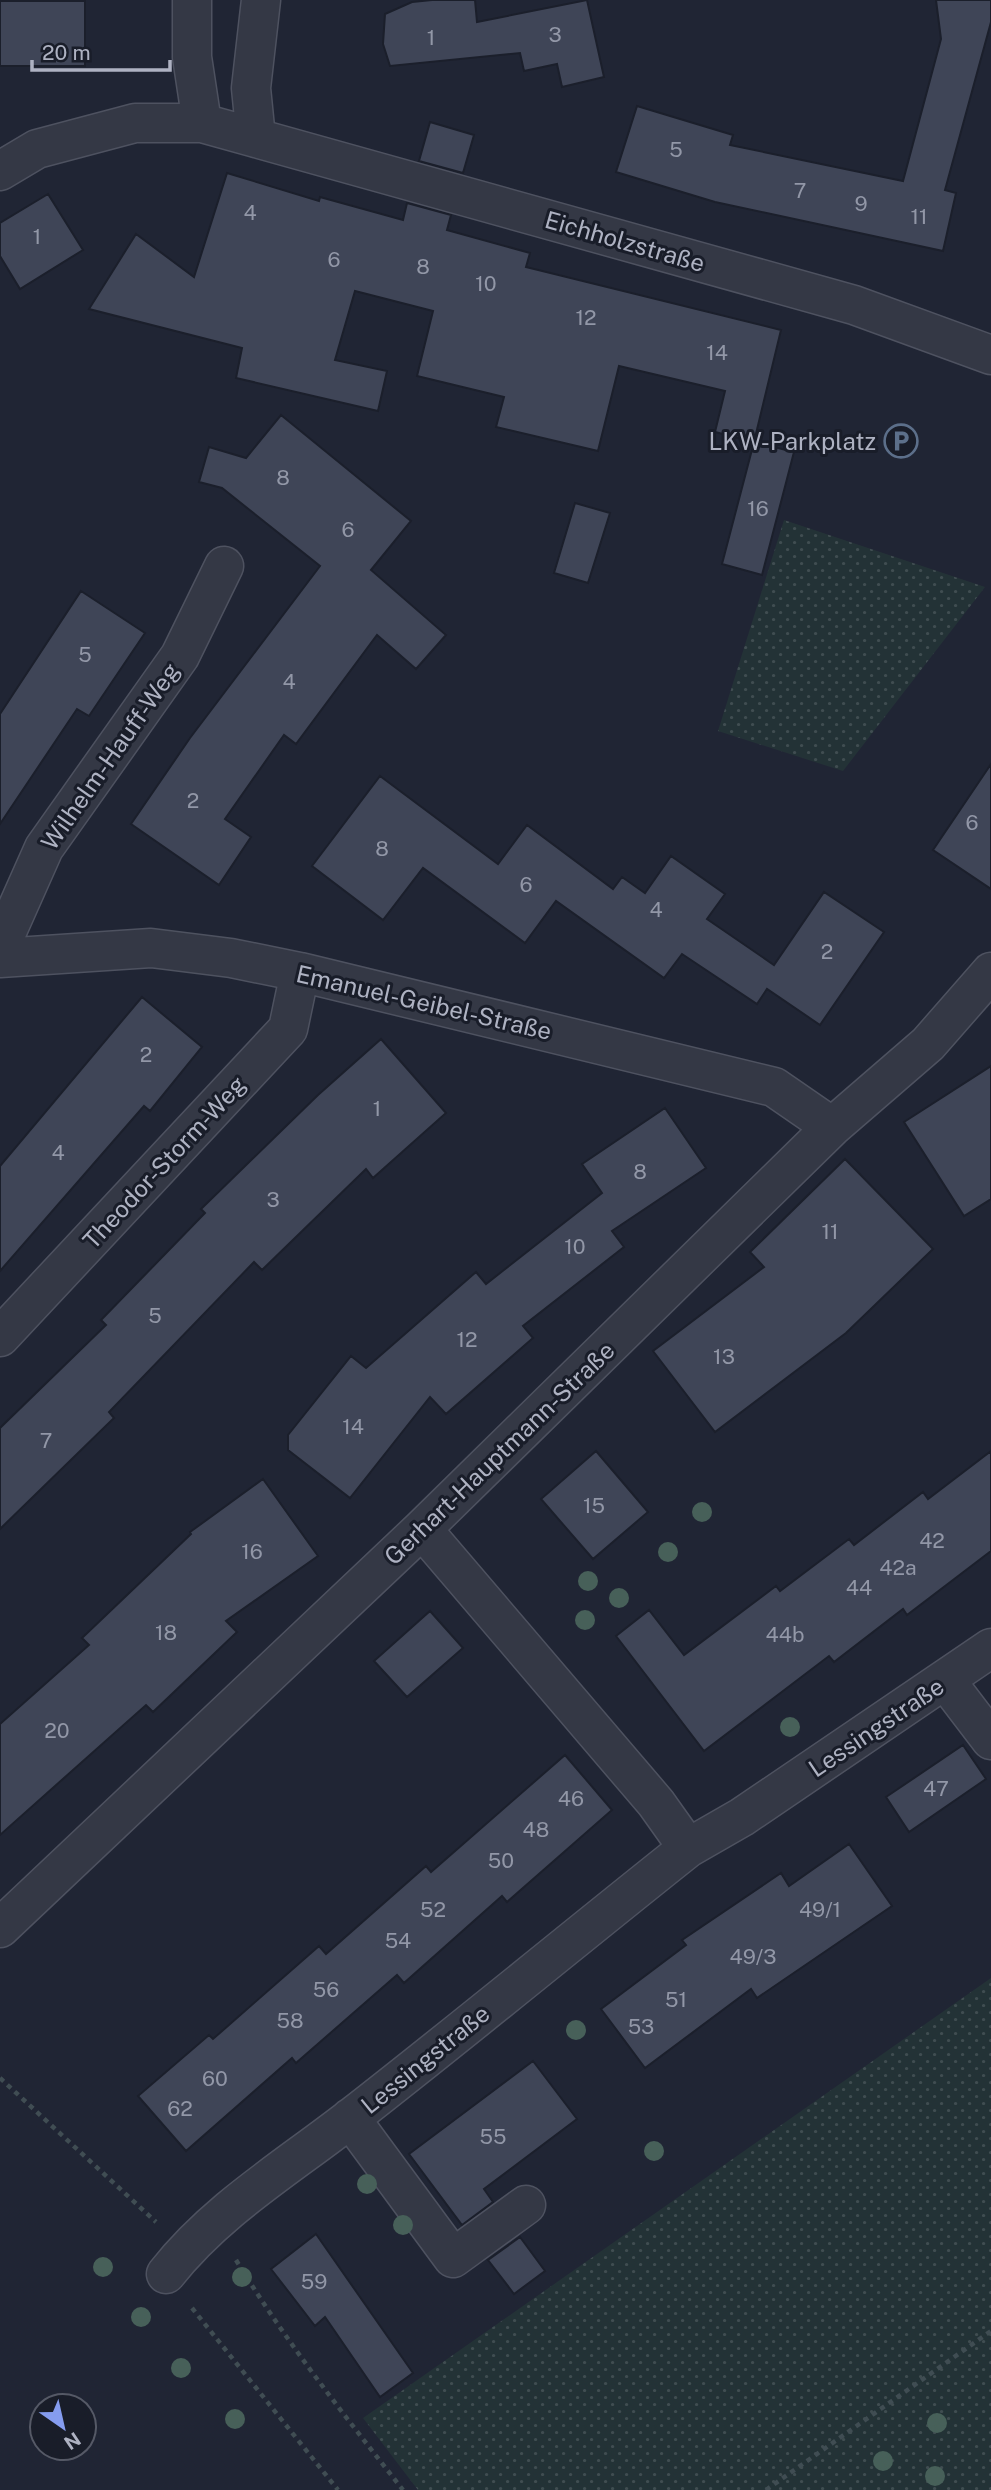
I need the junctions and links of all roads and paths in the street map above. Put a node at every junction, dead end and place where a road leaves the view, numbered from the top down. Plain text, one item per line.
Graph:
1 (192, 0) edge
2 (261, 0) edge
3 (202, 123) junction
4 (256, 138) junction
5 (0, 171) edge
6 (991, 355) edge
7 (224, 566) dead end
8 (0, 947) edge
9 (0, 958) edge
10 (300, 972) junction
11 (991, 972) edge
12 (832, 1127) junction
13 (0, 1337) edge
14 (422, 1529) junction
15 (991, 1648) edge
16 (946, 1681) junction
17 (991, 1740) edge
18 (688, 1848) junction
19 (0, 1928) edge
20 (0, 2078) edge
21 (350, 2118) junction
22 (526, 2204) dead end
23 (213, 2224) junction
24 (176, 2262) junction
25 (991, 2331) edge
26 (338, 2490) edge
27 (403, 2490) edge
28 (766, 2490) edge

1 - 3 street
2 - 4 street
3 - 4 street, Eichholzstraße
3 - 5 street, Eichholzstraße
4 - 6 street, Eichholzstraße
7 - 8 street, Wilhelm-Hauff-Weg
9 - 10 street, Emanuel-Geibel-Straße
10 - 12 street, Emanuel-Geibel-Straße
10 - 13 street, Theodor-Storm-Weg
11 - 12 street, Gerhart-Hauptmann-Straße
12 - 14 street, Gerhart-Hauptmann-Straße
14 - 18 street
14 - 19 street, Gerhart-Hauptmann-Straße
15 - 16 street, Lessingstraße
16 - 17 street
16 - 18 street, Lessingstraße
18 - 21 street, Lessingstraße
20 - 24 path
21 - 22 street
21 - 23 street, Lessingstraße
23 - 24 street, Lessingstraße
23 - 27 path
24 - 26 path
25 - 28 path

